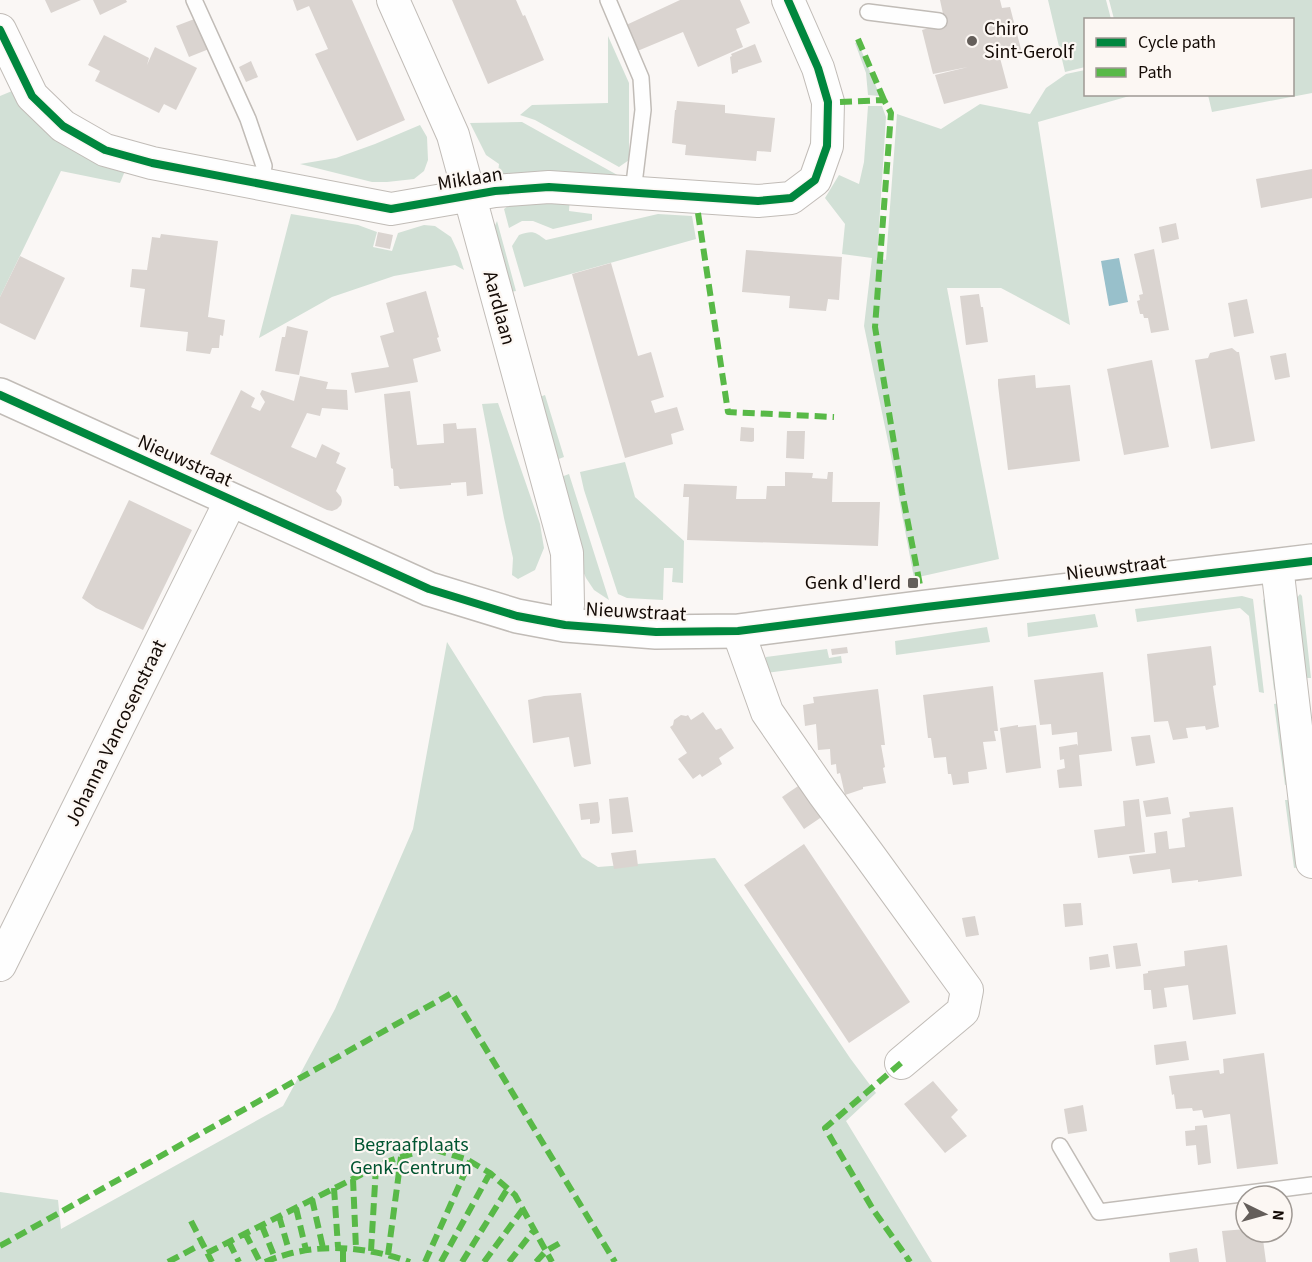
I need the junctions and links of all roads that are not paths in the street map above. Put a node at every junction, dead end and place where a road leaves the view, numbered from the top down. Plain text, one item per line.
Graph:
1 (195, 0) edge
2 (393, 0) edge
3 (608, 0) edge
4 (788, 0) edge
5 (868, 12) dead end
6 (939, 21) dead end
7 (0, 30) edge
8 (261, 184) junction
9 (633, 192) junction
10 (468, 195) junction
11 (0, 395) edge
12 (231, 500) junction
13 (1312, 561) edge
14 (1277, 566) junction
15 (565, 625) junction
16 (738, 631) junction
17 (1312, 862) edge
18 (0, 965) edge
19 (901, 1063) dead end
20 (1060, 1146) dead end
21 (1312, 1185) edge

1 - 8 lane
2 - 10 street, Aardlaan
3 - 9 lane
4 - 9 street, Miklaan
5 - 6 lane
7 - 8 street, Miklaan
8 - 10 street, Miklaan
9 - 10 street, Miklaan
10 - 15 street, Aardlaan
11 - 12 street, Nieuwstraat
12 - 15 street, Nieuwstraat
12 - 18 street, Johanna Vancosenstraat
13 - 14 street, Nieuwstraat
14 - 16 street, Nieuwstraat
14 - 17 street
15 - 16 street, Nieuwstraat
16 - 19 street
20 - 21 lane

